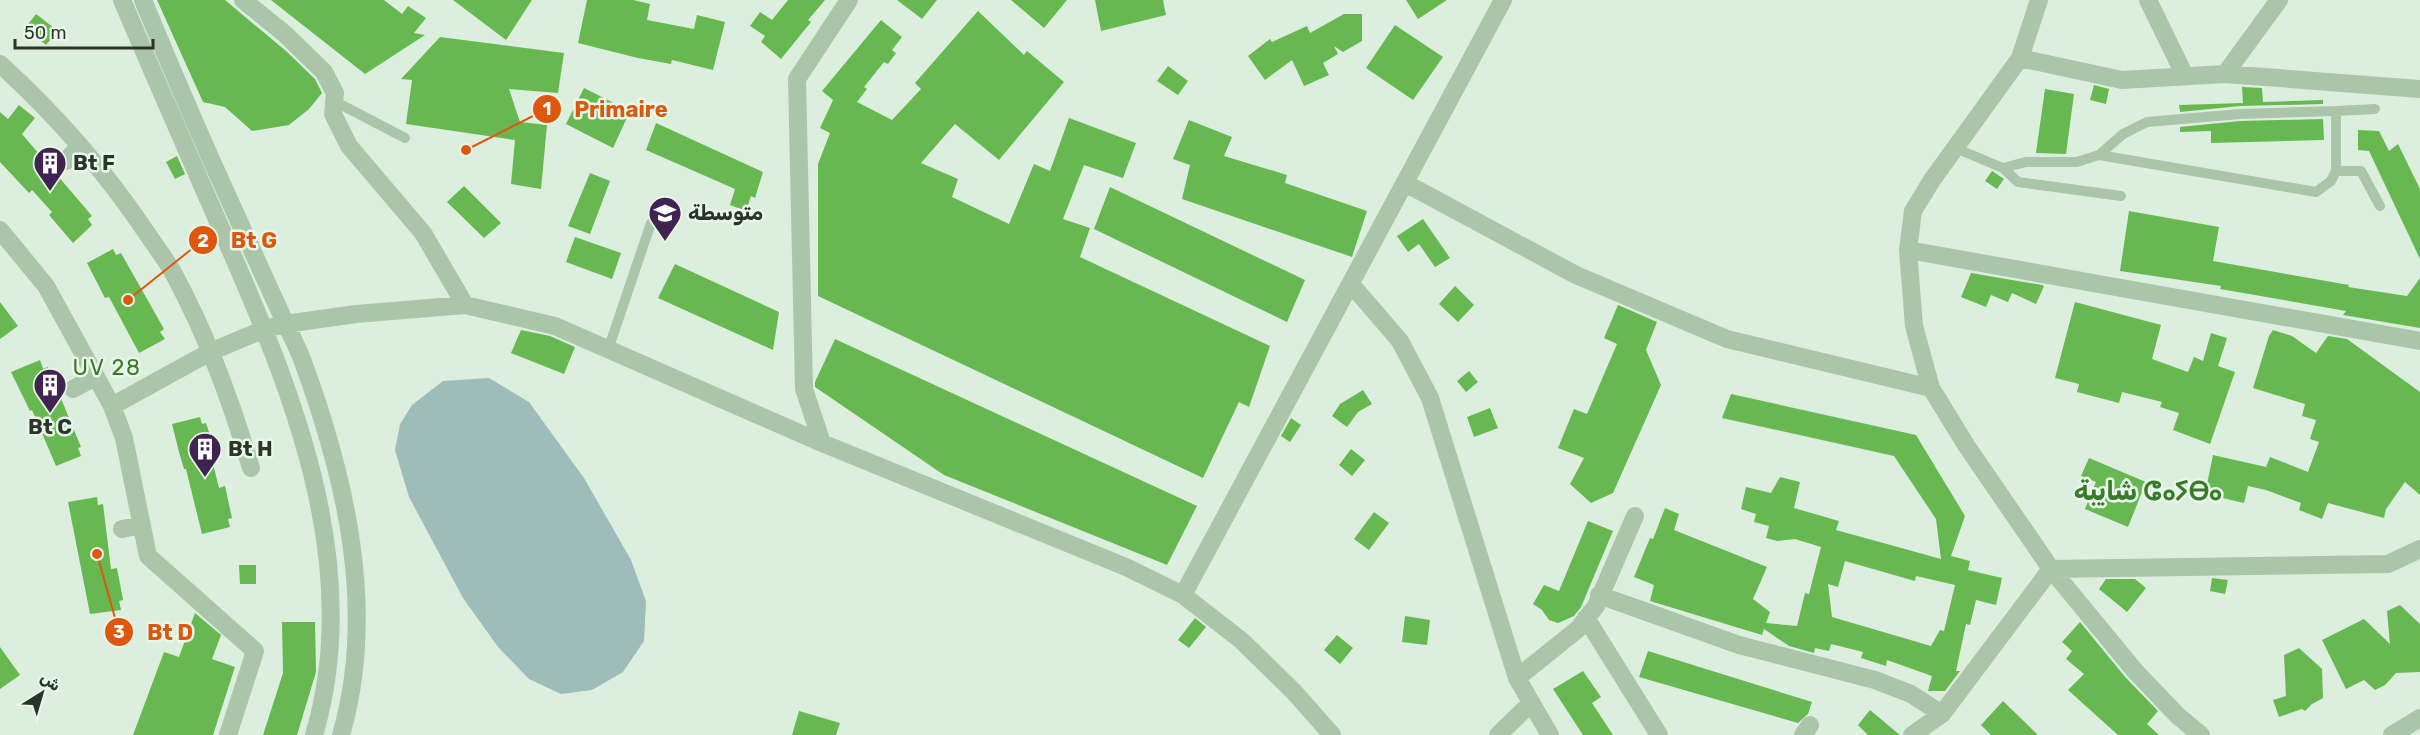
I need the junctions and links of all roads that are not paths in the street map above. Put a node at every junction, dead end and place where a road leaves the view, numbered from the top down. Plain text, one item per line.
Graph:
1 (122, 0) edge
2 (143, 0) edge
3 (243, 0) edge
4 (849, 0) edge
5 (1503, 0) edge
6 (2039, 0) edge
7 (2148, 0) edge
8 (2279, 0) edge
9 (2020, 58) junction
10 (0, 64) edge
11 (2225, 74) junction
12 (2185, 76) junction
13 (2420, 89) edge
14 (334, 101) junction
15 (2375, 109) dead end
16 (2336, 111) junction
17 (405, 138) dead end
18 (80, 146) junction
19 (1955, 148) junction
20 (2099, 155) junction
21 (66, 161) dead end
22 (2003, 168) junction
23 (2336, 171) junction
24 (1405, 183) junction
25 (2121, 196) dead end
26 (2380, 207) dead end
27 (651, 223) dead end
28 (0, 230) edge
29 (6, 249) edge
30 (1908, 250) junction
31 (1351, 284) junction
32 (465, 305) junction
33 (285, 324) junction
34 (265, 329) junction
35 (2420, 341) edge
36 (608, 350) junction
37 (210, 351) junction
38 (95, 377) junction
39 (1931, 388) junction
40 (73, 389) dead end
41 (112, 406) junction
42 (822, 444) junction
43 (251, 468) dead end
44 (1635, 516) dead end
45 (142, 525) junction
46 (122, 529) dead end
47 (2420, 549) edge
48 (2051, 569) junction
49 (1183, 595) junction
50 (1599, 595) junction
51 (1587, 618) junction
52 (1517, 678) junction
53 (1531, 703) junction
54 (1942, 714) junction
55 (2420, 718) edge
56 (228, 735) edge
57 (314, 735) edge
58 (341, 735) edge
59 (1332, 735) edge
60 (1498, 735) edge
61 (1551, 735) edge
62 (1659, 735) edge
63 (1912, 735) edge
64 (2201, 735) edge
65 (2392, 735) edge

1 - 34 street
2 - 33 street
3 - 14 street
4 - 42 street
5 - 24 street
6 - 9 street
7 - 12 street
8 - 11 street
9 - 12 street
9 - 19 street
10 - 18 street
11 - 12 street
11 - 13 street
14 - 17 lane
14 - 32 street
15 - 16 lane
16 - 20 lane
16 - 23 lane
18 - 21 street
18 - 37 street
19 - 22 lane
19 - 30 street
20 - 22 lane
20 - 23 lane
22 - 25 lane
23 - 26 lane
24 - 31 street
24 - 39 street
27 - 36 lane
28 - 29 street
29 - 38 street
30 - 35 street
30 - 39 street
31 - 49 street
31 - 52 street
32 - 33 street
32 - 36 street
33 - 34 street
33 - 58 street
34 - 37 street
34 - 57 street
36 - 42 street
37 - 41 street
37 - 43 street
38 - 40 street
38 - 41 street
39 - 48 street
41 - 45 street
42 - 49 street
44 - 50 street
45 - 46 street
45 - 56 street
47 - 48 street
48 - 54 street
48 - 64 street
49 - 59 street
50 - 51 street
50 - 54 street
51 - 52 street
51 - 62 street
52 - 53 street
53 - 60 street
53 - 61 street
54 - 63 street
55 - 65 street

